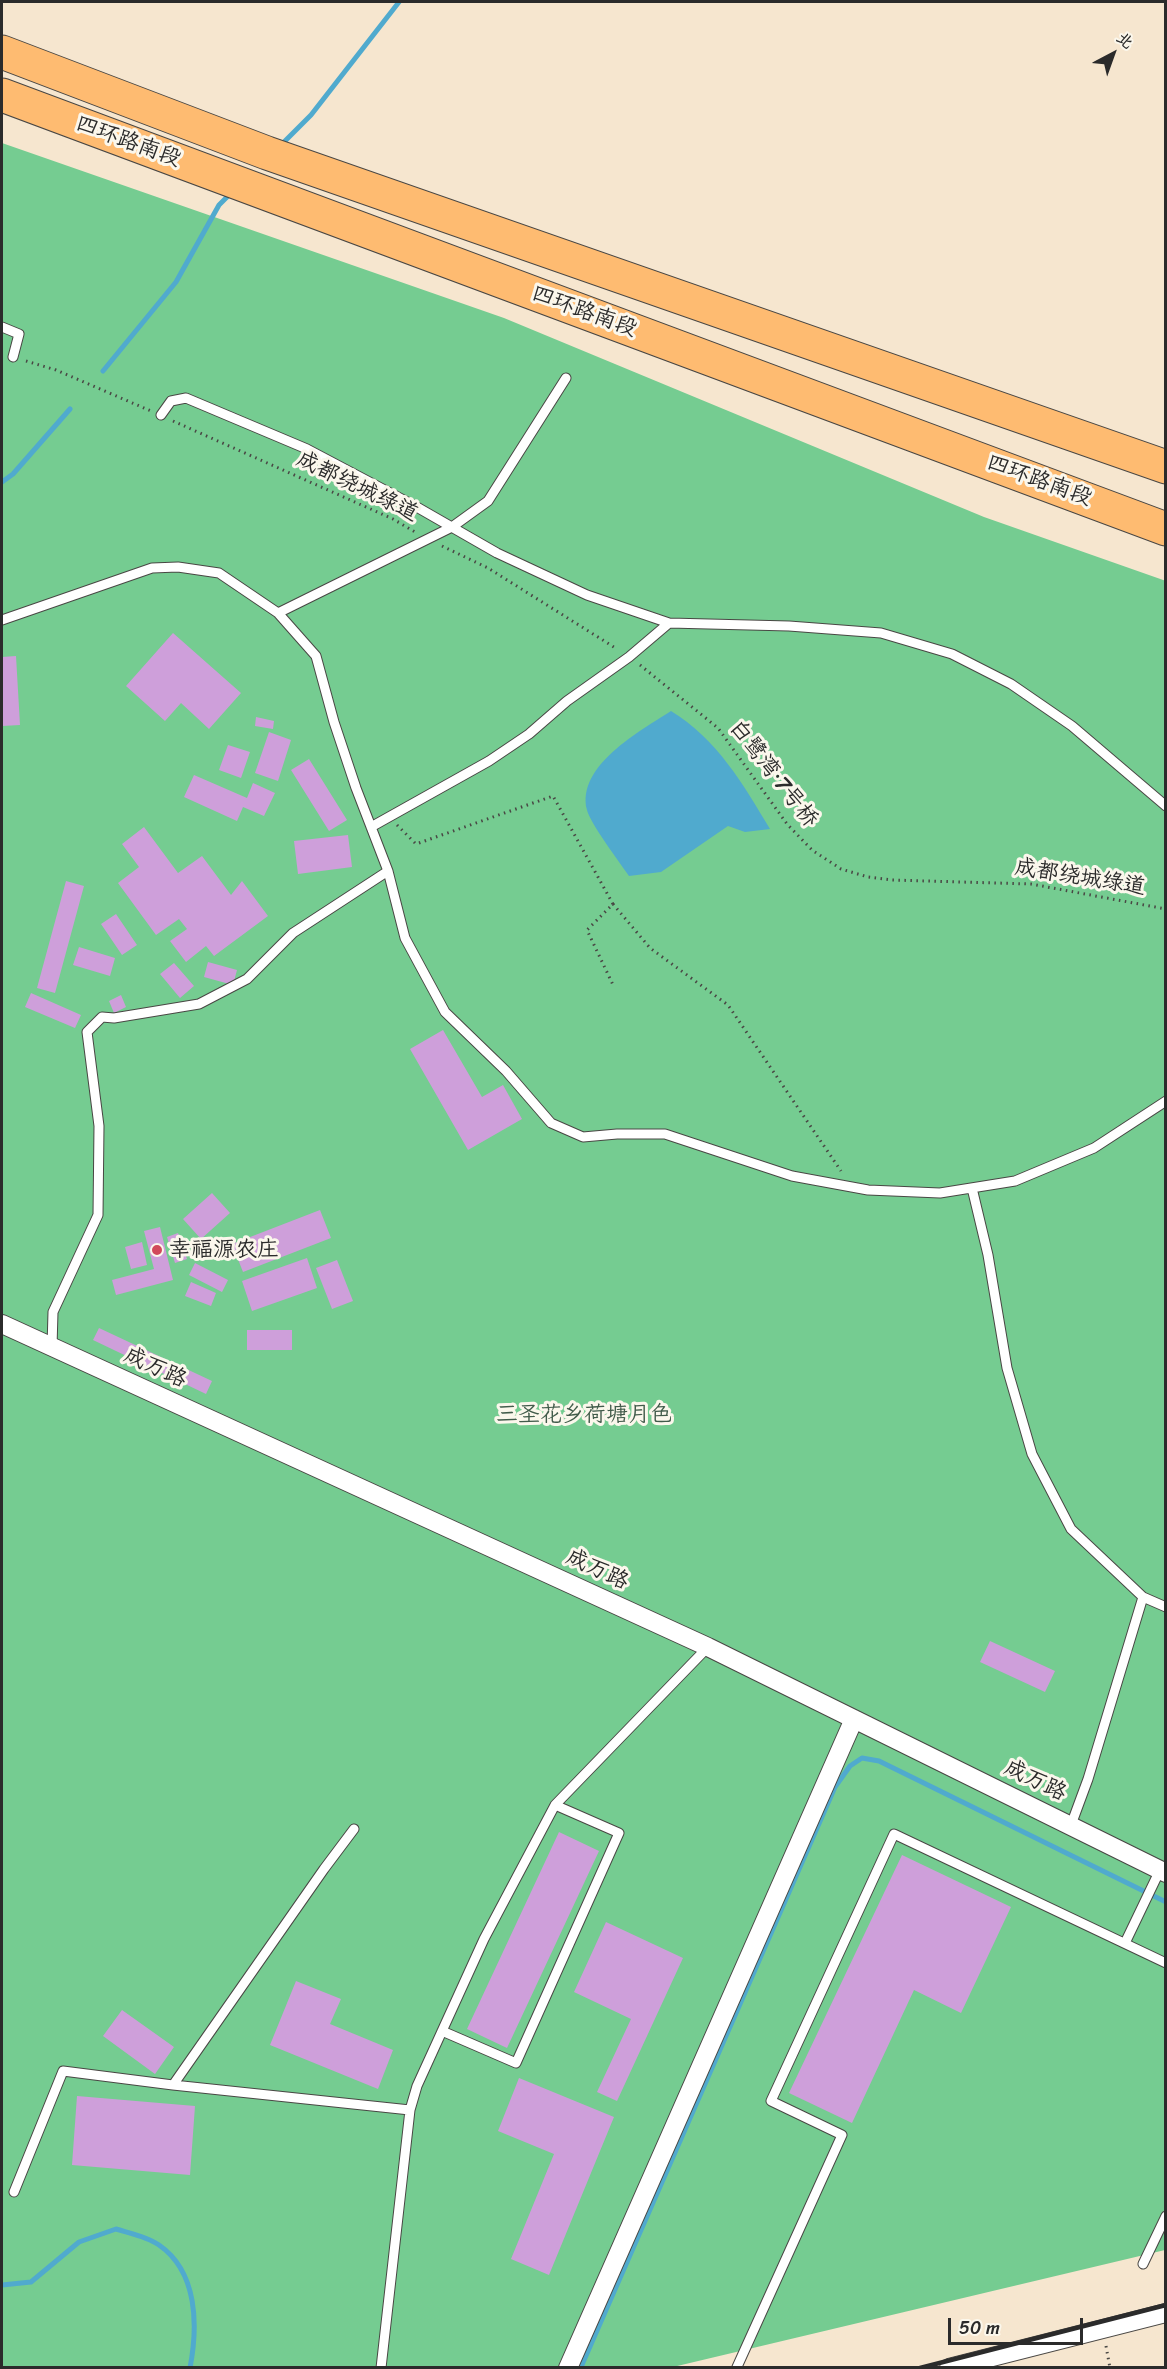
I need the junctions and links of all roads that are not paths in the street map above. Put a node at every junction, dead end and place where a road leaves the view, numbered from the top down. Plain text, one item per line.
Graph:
1 (2, 52) edge
2 (2, 95) edge
3 (2, 327) edge
4 (13, 357) road end
5 (566, 378) dead end
6 (161, 415) road end
7 (1166, 467) edge
8 (452, 527) junction
9 (1166, 531) edge
10 (278, 613) junction
11 (2, 620) edge
12 (669, 622) junction
13 (1166, 806) edge
14 (371, 827) junction
15 (388, 871) junction
16 (1166, 1101) edge
17 (972, 1188) junction
18 (2, 1324) edge
19 (52, 1347) junction
20 (1143, 1597) junction
21 (1166, 1607) edge
22 (708, 1647) junction
23 (854, 1719) junction
24 (555, 1805) junction
25 (1071, 1825) junction
26 (354, 1829) dead end
27 (1163, 1871) edge
28 (1125, 1943) junction
29 (1166, 1963) edge
30 (442, 2031) junction
31 (173, 2085) junction
32 (410, 2110) junction
33 (14, 2192) dead end
34 (1166, 2216) edge
35 (1143, 2264) dead end
36 (1166, 2313) edge
37 (381, 2367) edge
38 (568, 2367) edge
39 (737, 2367) edge
40 (949, 2367) edge

1 - 7 highway, 四环路南段
2 - 9 highway, 四环路南段
3 - 4 lane
5 - 8 lane
6 - 8 lane
8 - 10 lane
8 - 12 lane
10 - 11 lane
10 - 14 lane
12 - 13 lane
12 - 14 lane
14 - 15 lane
15 - 17 lane
15 - 19 lane
16 - 17 lane
17 - 20 lane
18 - 19 street, 成万路
19 - 22 street, 成万路
20 - 21 lane
20 - 25 lane
22 - 23 street, 成万路
22 - 24 lane
23 - 25 street, 成万路
23 - 38 street
24 - 30 lane
24 - 30 lane
25 - 27 street, 成万路
26 - 31 lane
27 - 28 lane
28 - 29 lane
28 - 39 lane
30 - 32 lane
31 - 32 lane
31 - 33 lane
32 - 37 lane
34 - 35 lane
36 - 40 street

